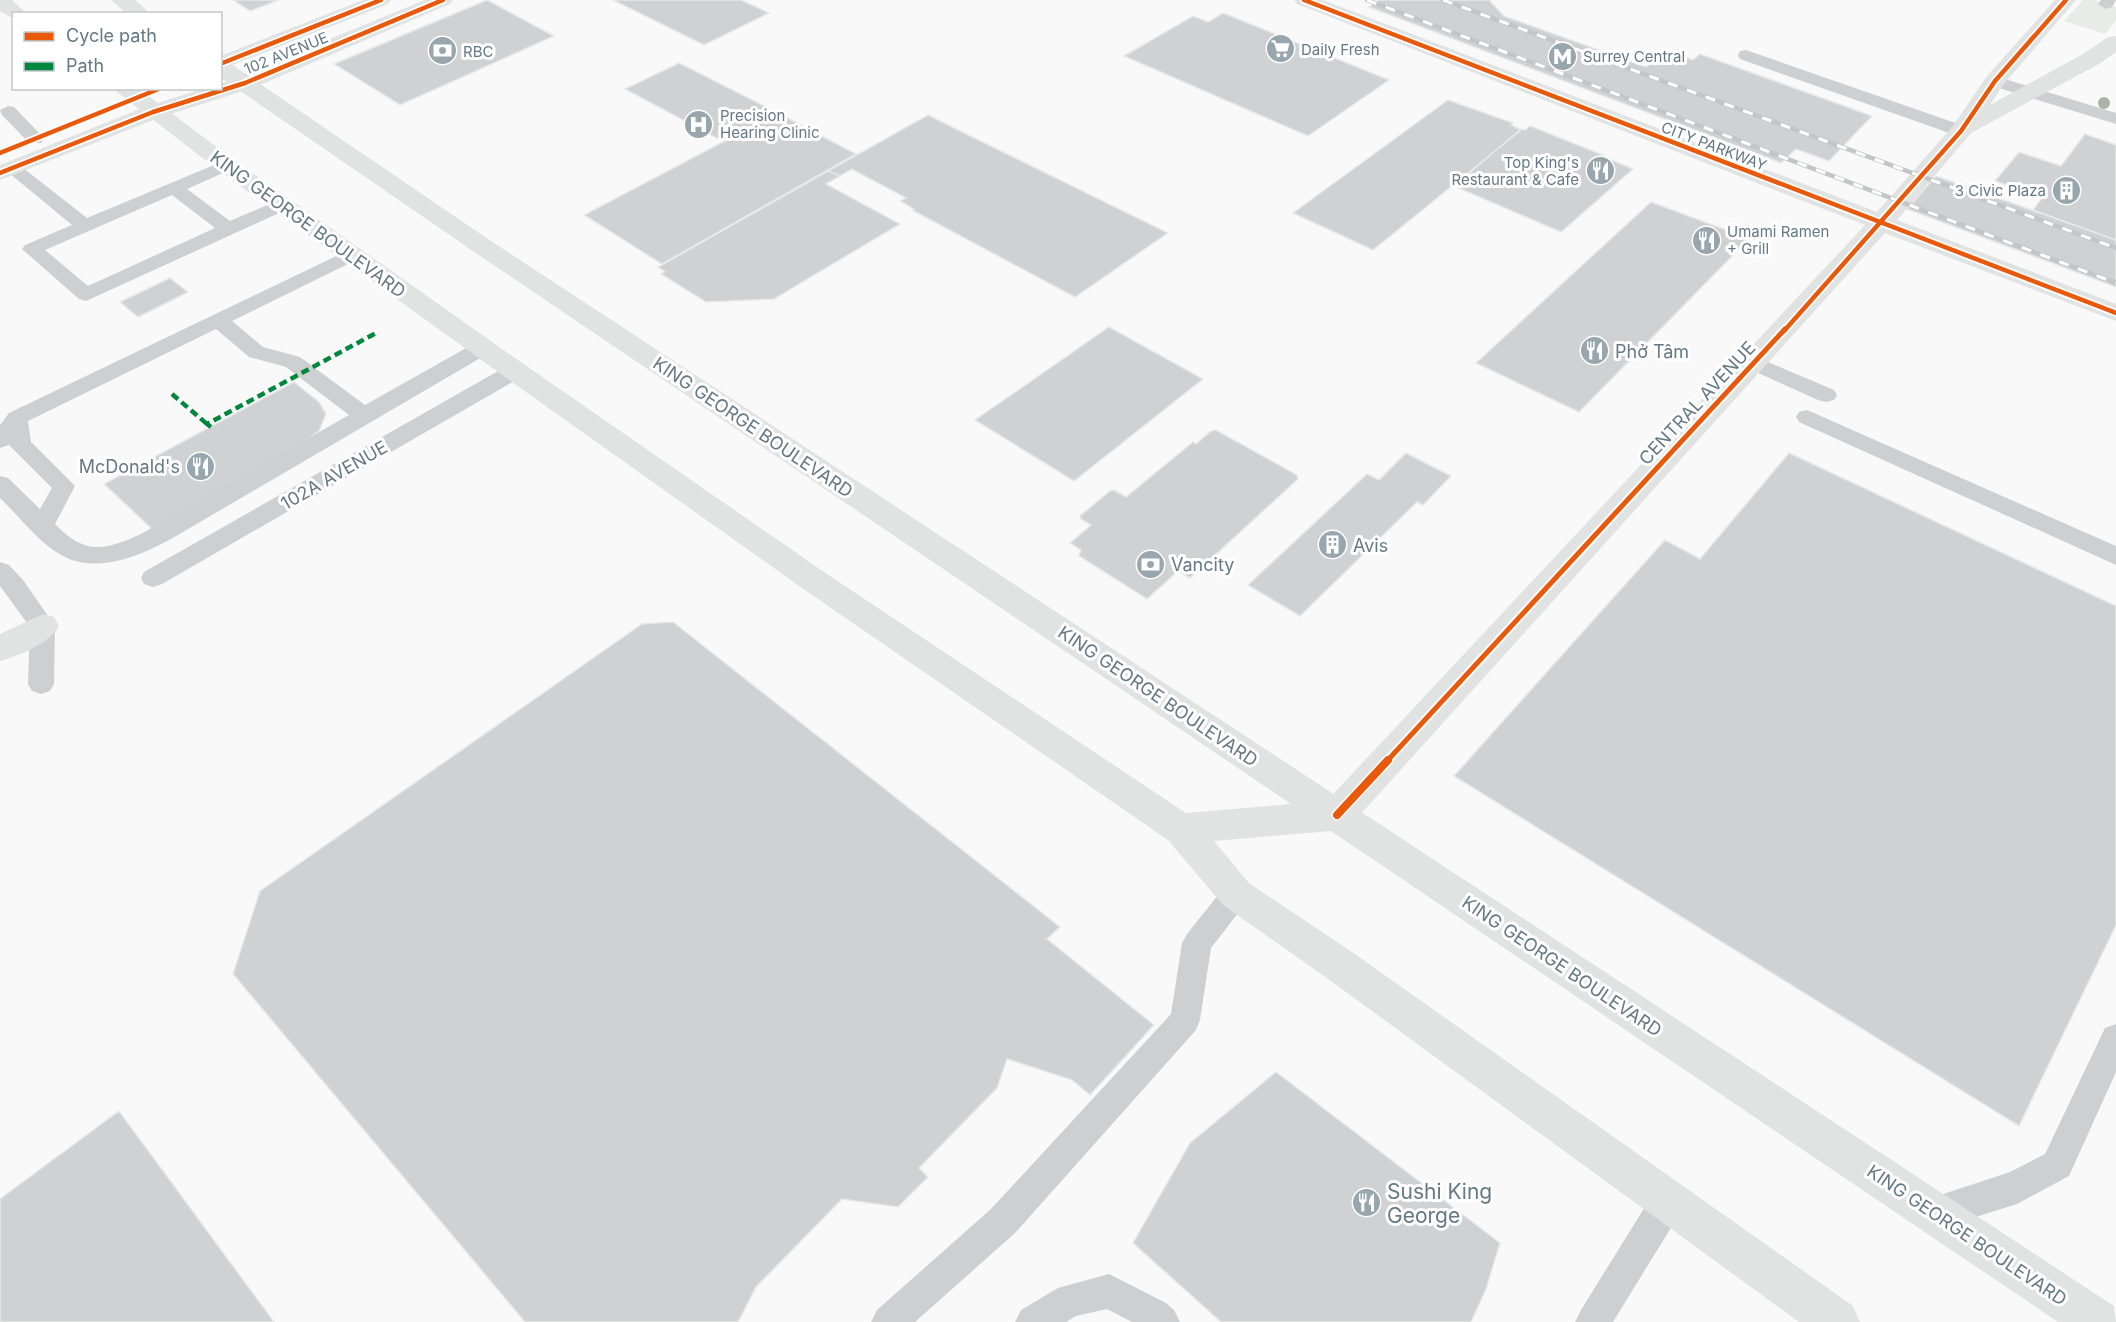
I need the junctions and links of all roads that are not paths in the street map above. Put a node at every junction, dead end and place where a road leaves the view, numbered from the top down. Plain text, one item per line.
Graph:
1 (121, 0) edge
2 (381, 0) edge
3 (443, 0) edge
4 (1304, 0) edge
5 (2066, 0) edge
6 (0, 2) edge
7 (14, 12) edge
8 (138, 12) edge
9 (2116, 42) edge
10 (1746, 56) dead end
11 (228, 71) edge
12 (1995, 81) junction
13 (166, 90) edge
14 (2032, 93) junction
15 (143, 97) edge
16 (8, 111) dead end
17 (2116, 119) edge
18 (1961, 131) junction
19 (35, 139) junction
20 (4, 165) edge
21 (226, 165) junction
22 (174, 188) junction
23 (281, 205) junction
24 (122, 210) junction
25 (1879, 223) junction
26 (140, 224) dead end
27 (85, 226) junction
28 (228, 229) junction
29 (61, 236) junction
30 (160, 239) dead end
31 (78, 251) dead end
32 (178, 253) junction
33 (351, 255) junction
34 (96, 267) dead end
35 (114, 282) junction
36 (2116, 313) edge
37 (218, 320) junction
38 (482, 348) junction
39 (1754, 363) junction
40 (514, 371) junction
41 (1826, 395) dead end
42 (365, 416) junction
43 (1807, 417) dead end
44 (17, 418) junction
45 (0, 441) edge
46 (0, 484) edge
47 (42, 525) junction
48 (2116, 556) edge
49 (0, 572) edge
50 (153, 578) dead end
51 (43, 626) junction
52 (0, 649) edge
53 (41, 684) dead end
54 (1337, 815) junction
55 (1181, 829) junction
56 (1236, 894) junction
57 (2116, 1038) edge
58 (1668, 1201) junction
59 (1934, 1213) junction
60 (889, 1322) edge
61 (1033, 1322) edge
62 (1162, 1322) edge
63 (1593, 1322) edge
64 (1837, 1322) edge
65 (2098, 1322) edge

1 - 8 main road
2 - 11 main road, 102 AVENUE
3 - 11 main road, 102 AVENUE
4 - 25 main road, CITY PARKWAY
5 - 12 main road, CENTRAL AVENUE
6 - 7 main road
9 - 14 main road, CENTRAL AVENUE
10 - 18 lane
11 - 54 main road, KING GEORGE BOULEVARD
12 - 14 lane
12 - 18 main road, CENTRAL AVENUE
13 - 15 main road, 102 AVENUE
14 - 17 lane
14 - 18 main road, CENTRAL AVENUE
15 - 19 main road, 102 AVENUE
15 - 20 main road, 102 AVENUE
15 - 21 main road, KING GEORGE BOULEVARD
16 - 19 lane
18 - 25 main road, CENTRAL AVENUE
19 - 20 main road, 102 AVENUE
20 - 27 lane
21 - 22 lane
21 - 23 main road, KING GEORGE BOULEVARD
22 - 24 lane
22 - 28 lane
23 - 28 lane
23 - 33 main road, KING GEORGE BOULEVARD
24 - 26 lane
24 - 27 lane
25 - 36 main road, CITY PARKWAY
25 - 39 main road, CENTRAL AVENUE
27 - 29 lane
28 - 32 lane
29 - 31 lane
29 - 35 lane
30 - 32 lane
32 - 35 lane
33 - 37 lane
33 - 38 main road, KING GEORGE BOULEVARD
34 - 35 lane
37 - 42 lane
37 - 44 lane
38 - 40 main road, KING GEORGE BOULEVARD
38 - 42 lane
39 - 41 lane
39 - 54 main road, CENTRAL AVENUE
40 - 50 lane, 102A AVENUE
40 - 55 main road, KING GEORGE BOULEVARD
42 - 47 lane
43 - 48 lane
44 - 45 lane
44 - 47 lane
46 - 47 lane
49 - 51 lane
51 - 52 main road
51 - 53 lane
54 - 55 main road
54 - 59 main road, KING GEORGE BOULEVARD
55 - 56 main road, KING GEORGE BOULEVARD
56 - 58 main road, KING GEORGE BOULEVARD
56 - 60 lane
57 - 59 lane
58 - 63 lane
58 - 64 main road, KING GEORGE BOULEVARD
59 - 65 main road, KING GEORGE BOULEVARD
61 - 62 lane

